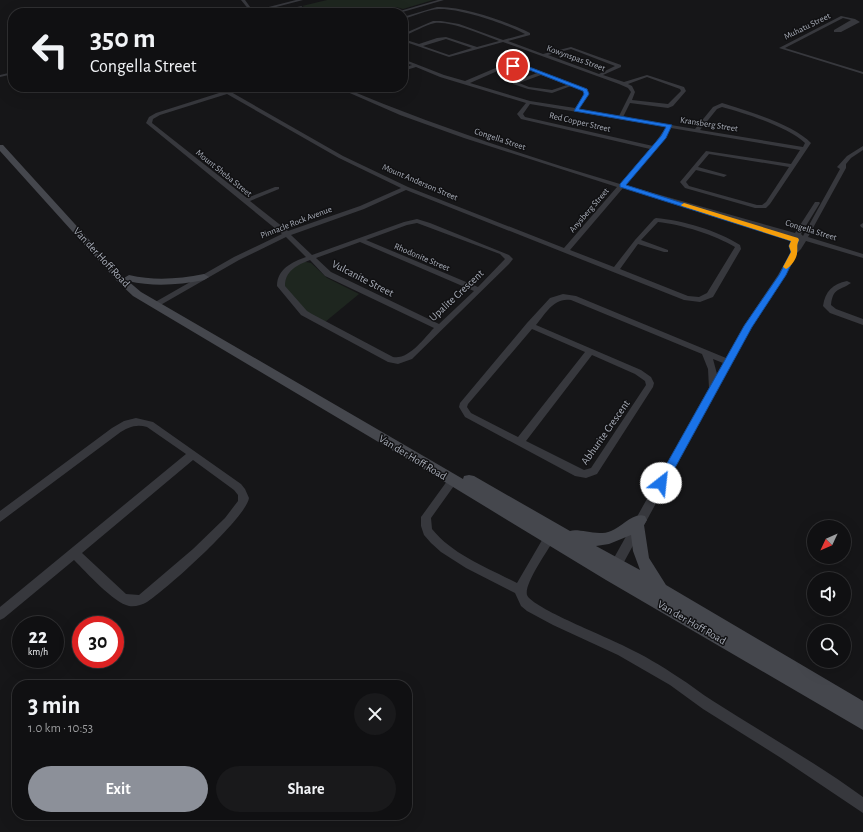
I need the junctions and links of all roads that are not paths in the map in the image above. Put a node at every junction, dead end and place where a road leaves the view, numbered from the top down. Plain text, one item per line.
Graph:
1 (301, 0) edge
2 (442, 0) edge
3 (290, 3) junction
4 (302, 7) dead end
5 (270, 8) edge
6 (284, 8) edge
7 (296, 8) edge
8 (408, 9) edge
9 (408, 18) edge
10 (854, 20) junction
11 (415, 26) dead end
12 (421, 28) junction
13 (408, 33) edge
14 (506, 41) junction
15 (408, 42) edge
16 (418, 46) junction
17 (478, 49) junction
18 (544, 55) junction
19 (408, 62) edge
20 (416, 65) junction
21 (408, 68) edge
22 (541, 73) junction
23 (863, 73) edge
24 (600, 75) junction
25 (466, 84) junction
26 (624, 84) junction
27 (572, 85) junction
28 (227, 92) joint
29 (350, 92) edge
30 (629, 101) junction
31 (529, 102) junction
32 (576, 110) junction
33 (620, 118) junction
34 (670, 126) junction
35 (697, 130) junction
36 (617, 140) junction
37 (0, 142) edge
38 (0, 147) edge
39 (611, 147) dead end
40 (654, 148) junction
41 (804, 148) junction
42 (863, 148) edge
43 (792, 166) junction
44 (694, 168) junction
45 (724, 175) dead end
46 (622, 186) junction
47 (277, 188) dead end
48 (406, 188) junction
49 (246, 201) junction
50 (287, 234) junction
51 (800, 238) junction
52 (359, 239) junction
53 (637, 241) junction
54 (566, 250) junction
55 (666, 251) dead end
56 (863, 256) edge
57 (310, 257) junction
58 (863, 260) edge
59 (616, 269) junction
60 (204, 277) junction
61 (129, 278) junction
62 (847, 283) dead end
63 (478, 290) junction
64 (157, 304) junction
65 (863, 322) edge
66 (530, 325) junction
67 (438, 327) junction
68 (704, 351) junction
69 (590, 352) junction
70 (729, 362) junction
71 (713, 391) junction
72 (520, 442) junction
73 (193, 454) junction
74 (453, 480) junction
75 (0, 517) edge
76 (638, 523) junction
77 (554, 535) junction
78 (74, 553) junction
79 (613, 570) junction
80 (520, 590) junction
81 (667, 594) junction
82 (0, 614) edge
83 (863, 711) edge
84 (863, 721) edge
85 (863, 806) edge

1 - 3 street
2 - 8 street
3 - 5 street
3 - 6 street
4 - 7 street
9 - 14 street
10 - 10 street
10 - 23 street, Muhatu Street
11 - 12 street
12 - 13 street
12 - 14 street, Kowynspas Street
14 - 17 street
14 - 18 street, Kowynspas Street
15 - 16 street
16 - 17 street
16 - 17 street
18 - 24 street, Kowynspas Street
18 - 24 street
19 - 20 street, Kransberg Street
20 - 21 street
20 - 25 street, Kransberg Street
22 - 25 street
22 - 27 street
22 - 27 street
24 - 26 street, Kowynspas Street
25 - 31 street, Kransberg Street
26 - 30 street
26 - 30 street
27 - 32 street
28 - 48 street, Mount Anderson Street
28 - 49 street, Mount Sheba Street
29 - 46 street, Congella Street
30 - 33 street
31 - 32 street, Kransberg Street
31 - 36 street, Red Copper Street
32 - 33 street, Kransberg Street
33 - 34 street, Kransberg Street
34 - 35 street, Kransberg Street
34 - 40 street, Anysberg Street
35 - 41 street, Kransberg Street
35 - 41 street
36 - 39 street
36 - 40 street, Red Copper Street
37 - 61 main road, Van der Hoff Road
38 - 64 main road, Van der Hoff Road
40 - 46 street, Anysberg Street
41 - 43 street
42 - 51 street
43 - 44 street
43 - 44 street
44 - 45 street
46 - 51 street, Congella Street
46 - 54 street, Anysberg Street
47 - 49 street
48 - 50 street, Pinnacle Rock Avenue
48 - 54 street, Mount Anderson Street
49 - 50 street, Mount Sheba Street
50 - 57 street, Vulcanite Street
50 - 60 street, Pinnacle Rock Avenue
51 - 56 street, Congella Street
51 - 58 street, Congella Street
51 - 70 street
52 - 57 street, Upalite Crescent
52 - 63 street, Rhodonite Street
52 - 63 street, Upalite Crescent
53 - 55 street
53 - 59 street, Mount Anderson Street
53 - 59 street, Mount Anderson Street
54 - 59 street, Mount Anderson Street
57 - 67 street, Vulcanite Street
57 - 67 street, Upalite Crescent
60 - 61 main road
60 - 64 street, Pinnacle Rock Avenue
61 - 64 main road, Van der Hoff Road
62 - 65 street
63 - 67 street, Upalite Crescent
64 - 74 main road, Van der Hoff Road
64 - 77 main road, Van der Hoff Road
66 - 68 street, Abhurite Crescent
66 - 69 street, Abhurite Crescent
66 - 72 street, Abhurite Crescent
68 - 70 street, Abhurite Crescent
68 - 71 street
69 - 72 street
69 - 72 street, Abhurite Crescent
70 - 71 street
71 - 76 street
73 - 75 street
73 - 78 street
73 - 78 street
74 - 77 main road, Van der Hoff Road
74 - 80 street
76 - 77 main road
76 - 79 street
76 - 81 main road
77 - 79 main road, Van der Hoff Road
77 - 80 street
78 - 82 street
79 - 81 main road, Van der Hoff Road
79 - 84 main road, Van der Hoff Road
80 - 85 street
81 - 83 main road, Van der Hoff Road

